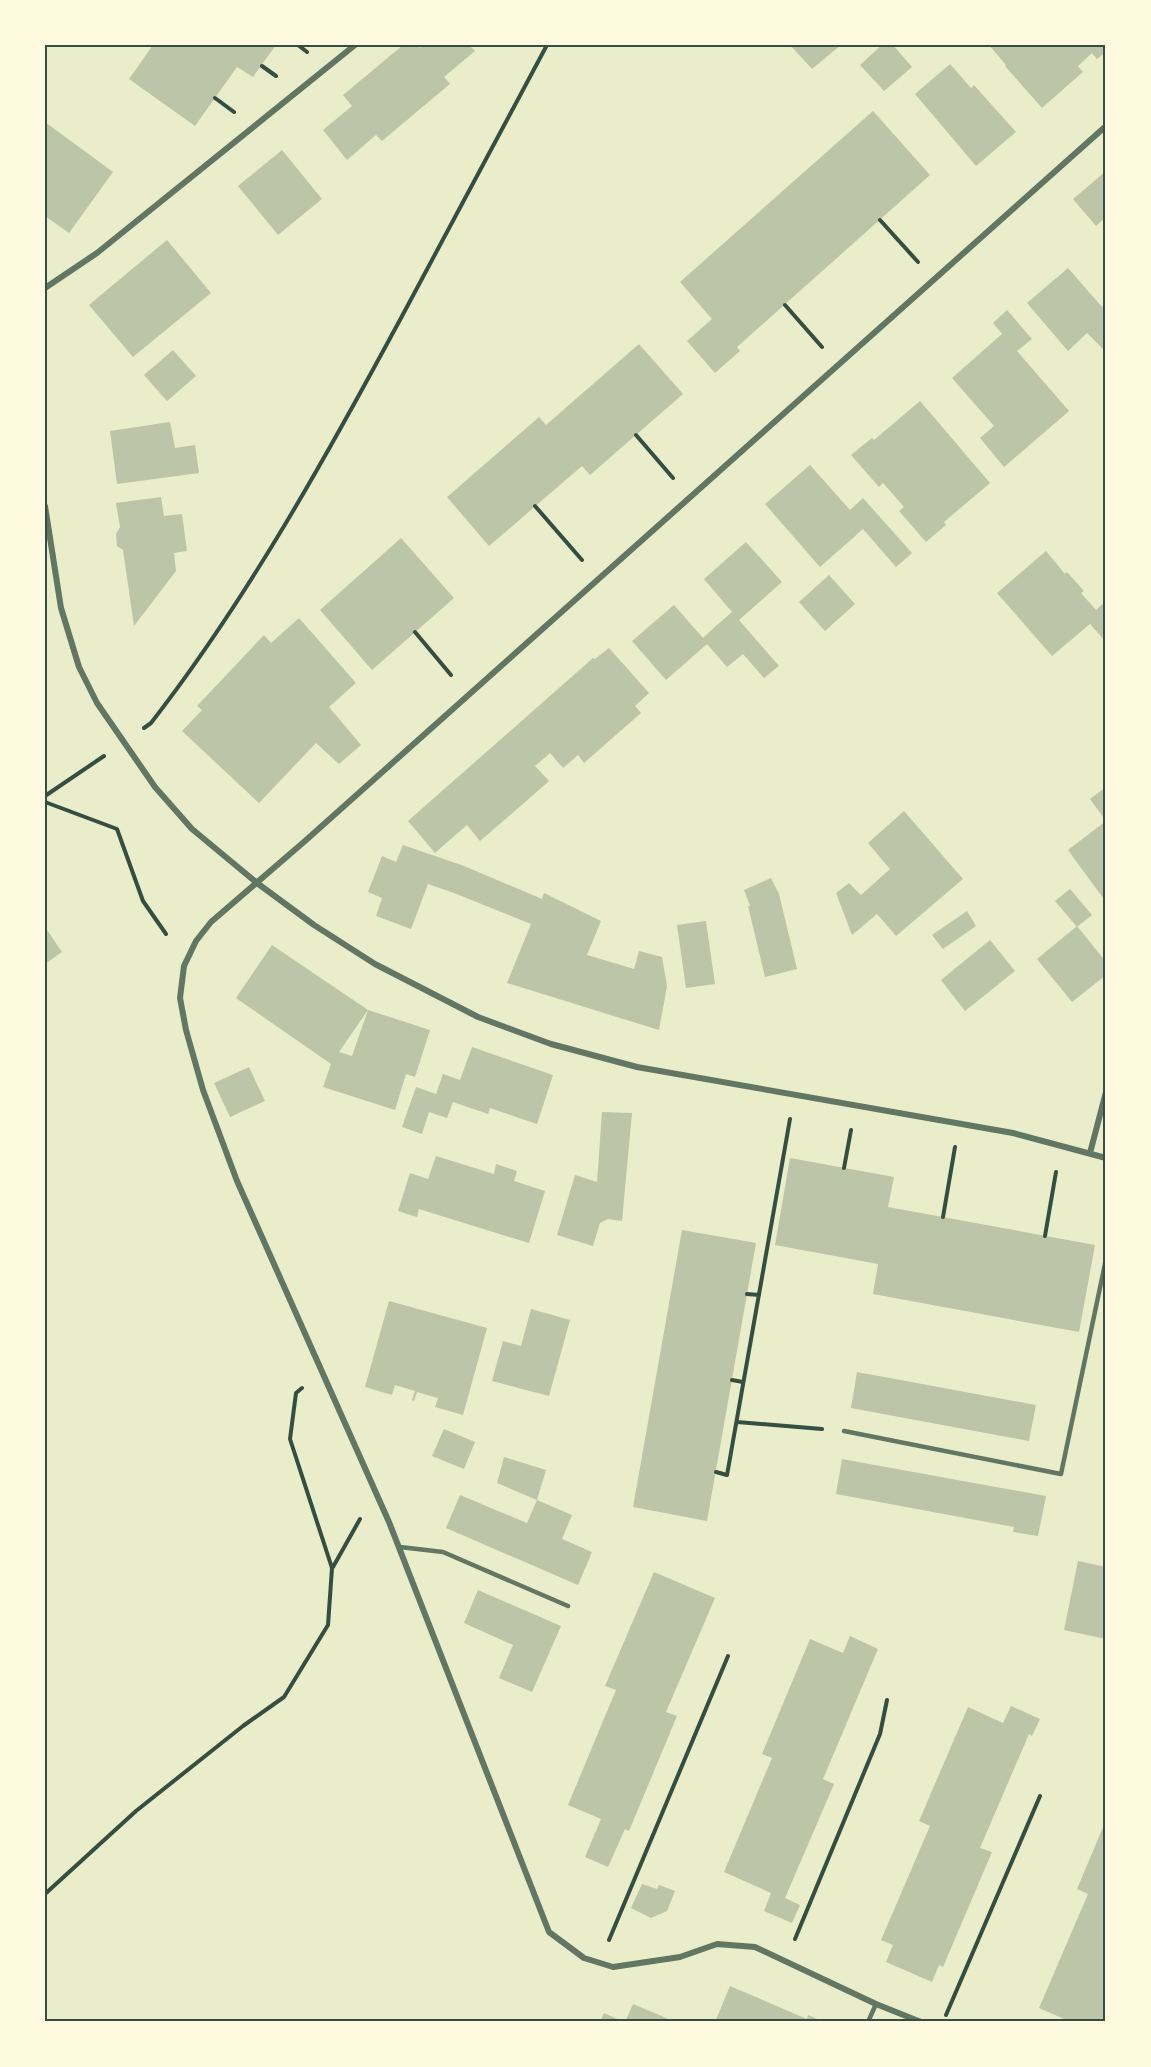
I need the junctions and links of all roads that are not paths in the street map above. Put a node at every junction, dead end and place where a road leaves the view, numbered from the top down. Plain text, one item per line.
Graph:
1 (355, 45) edge
2 (1106, 126) edge
3 (45, 288) edge
4 (45, 506) edge
5 (47, 524) edge
6 (257, 883) junction
7 (1106, 1092) edge
8 (1090, 1154) junction
9 (1106, 1158) edge
10 (1106, 1259) edge
11 (844, 1431) road end
12 (400, 1547) junction
13 (568, 1606) dead end
14 (876, 2004) junction
15 (868, 2022) edge
16 (921, 2022) edge

1 - 3 street
2 - 6 street
4 - 5 street
5 - 6 street
6 - 8 street
6 - 12 street
7 - 8 street
8 - 9 street
10 - 11 lane
12 - 13 lane
12 - 14 street
14 - 15 lane
14 - 16 street

